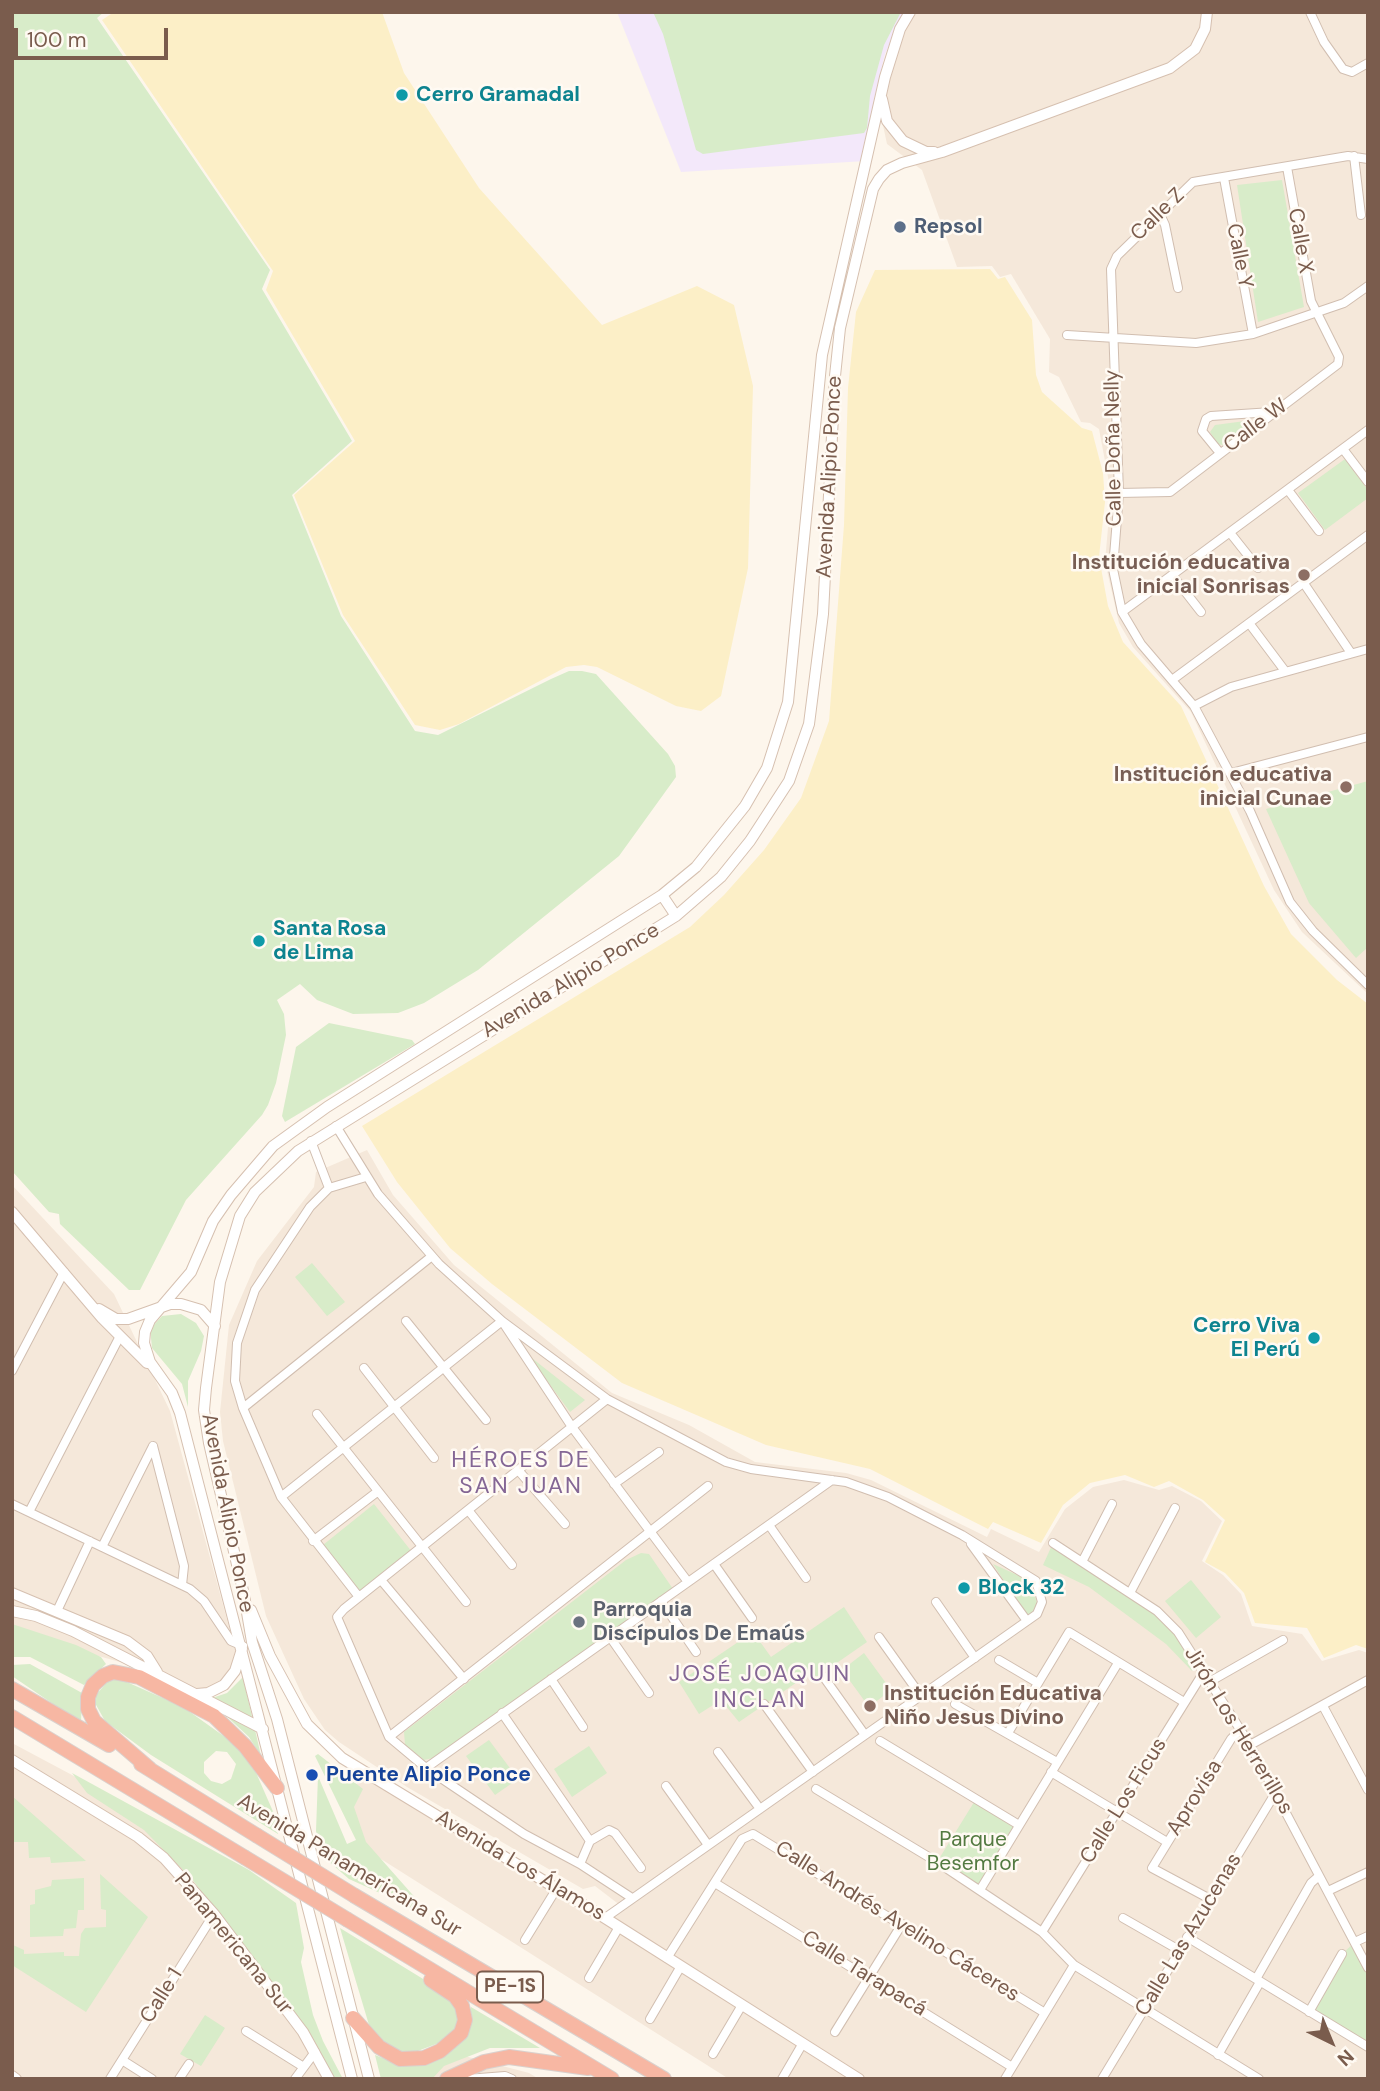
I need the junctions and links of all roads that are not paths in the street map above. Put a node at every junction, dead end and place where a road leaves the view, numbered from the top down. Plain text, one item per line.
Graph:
1 (910, 12) edge
2 (1207, 12) edge
3 (1310, 12) edge
4 (1368, 63) edge
5 (881, 93) junction
6 (942, 152) junction
7 (1354, 156) junction
8 (1368, 159) edge
9 (1287, 167) junction
10 (1224, 178) junction
11 (1159, 212) junction
12 (1361, 215) dead end
13 (1368, 286) edge
14 (1178, 288) dead end
15 (1316, 314) junction
16 (1253, 334) junction
17 (1067, 335) dead end
18 (1112, 337) junction
19 (1274, 412) junction
20 (1368, 430) edge
21 (1343, 449) junction
22 (1220, 453) junction
23 (1368, 482) edge
24 (1289, 490) junction
25 (1119, 493) junction
26 (1319, 531) dead end
27 (1231, 534) junction
28 (1364, 538) edge
29 (1368, 551) edge
30 (1258, 568) dead end
31 (1173, 576) junction
32 (1303, 582) junction
33 (1122, 612) junction
34 (1201, 612) dead end
35 (1249, 623) junction
36 (1368, 649) edge
37 (1351, 653) junction
38 (1285, 671) junction
39 (1172, 680) junction
40 (1194, 706) junction
41 (1368, 737) edge
42 (1230, 773) junction
43 (662, 895) junction
44 (676, 916) junction
45 (1368, 985) edge
46 (337, 1126) junction
47 (311, 1141) junction
48 (366, 1177) junction
49 (329, 1188) junction
50 (12, 1212) edge
51 (432, 1256) junction
52 (64, 1272) junction
53 (86, 1298) junction
54 (160, 1307) junction
55 (406, 1321) dead end
56 (502, 1321) junction
57 (215, 1326) junction
58 (120, 1336) junction
59 (364, 1368) dead end
60 (445, 1368) junction
61 (12, 1371) edge
62 (157, 1372) junction
63 (607, 1399) junction
64 (394, 1407) junction
65 (243, 1408) junction
66 (317, 1414) dead end
67 (486, 1420) dead end
68 (572, 1427) junction
69 (342, 1449) junction
70 (659, 1452) dead end
71 (434, 1458) dead end
72 (518, 1470) junction
73 (832, 1480) junction
74 (614, 1484) junction
75 (708, 1486) dead end
76 (377, 1492) junction
77 (281, 1497) junction
78 (12, 1504) edge
79 (1112, 1504) dead end
80 (1175, 1508) dead end
81 (468, 1510) junction
82 (29, 1512) junction
83 (565, 1524) dead end
84 (769, 1525) junction
85 (649, 1532) junction
86 (968, 1539) junction
87 (90, 1541) junction
88 (313, 1541) junction
89 (1053, 1543) dead end
90 (102, 1547) junction
91 (421, 1548) junction
92 (1082, 1562) junction
93 (714, 1564) junction
94 (512, 1565) dead end
95 (806, 1578) dead end
96 (380, 1580) junction
97 (688, 1582) junction
98 (182, 1585) junction
99 (12, 1593) edge
100 (1130, 1593) junction
101 (244, 1595) junction
102 (359, 1597) junction
103 (661, 1601) junction
104 (466, 1602) dead end
105 (936, 1602) dead end
106 (12, 1611) edge
107 (57, 1611) junction
108 (752, 1618) dead end
109 (1027, 1621) junction
110 (610, 1637) junction
111 (879, 1637) dead end
112 (1283, 1640) dead end
113 (243, 1646) junction
114 (696, 1652) dead end
115 (975, 1658) junction
116 (999, 1660) dead end
117 (1118, 1663) junction
118 (1205, 1670) junction
119 (157, 1672) junction
120 (823, 1676) dead end
121 (551, 1678) junction
122 (464, 1679) junction
123 (1368, 1680) edge
124 (1212, 1681) junction
125 (1038, 1683) junction
126 (12, 1689) edge
127 (649, 1693) dead end
128 (197, 1694) junction
129 (921, 1696) junction
130 (1184, 1702) junction
131 (764, 1704) dead end
132 (955, 1704) dead end
133 (1323, 1706) junction
134 (502, 1713) junction
135 (12, 1717) edge
136 (583, 1727) dead end
137 (263, 1729) junction
138 (1240, 1730) junction
139 (1008, 1733) junction
140 (865, 1735) junction
141 (390, 1737) junction
142 (880, 1741) dead end
143 (1250, 1745) junction
144 (718, 1752) dead end
145 (12, 1760) edge
146 (1057, 1762) junction
147 (426, 1768) junction
148 (150, 1769) junction
149 (813, 1772) junction
150 (1051, 1772) junction
151 (666, 1786) dead end
152 (277, 1788) junction
153 (816, 1790) dead end
154 (1368, 1790) edge
155 (1276, 1792) junction
156 (760, 1809) junction
157 (1118, 1812) junction
158 (1018, 1825) junction
159 (590, 1841) junction
160 (1167, 1842) junction
161 (708, 1845) junction
162 (580, 1864) junction
163 (641, 1868) dead end
164 (1368, 1872) edge
165 (1319, 1876) junction
166 (715, 1883) junction
167 (557, 1888) junction
168 (980, 1890) junction
169 (1328, 1891) junction
170 (632, 1898) junction
171 (1210, 1899) junction
172 (214, 1914) junction
173 (606, 1918) junction
174 (1123, 1918) dead end
175 (902, 1924) junction
176 (619, 1927) junction
177 (1042, 1932) junction
178 (1368, 1936) edge
179 (1187, 1937) junction
180 (525, 1940) dead end
181 (1355, 1941) junction
182 (1179, 1950) junction
183 (1342, 1954) dead end
184 (407, 1955) junction
185 (667, 1958) junction
186 (1074, 1965) junction
187 (681, 1966) junction
188 (1368, 1968) edge
189 (870, 1976) junction
190 (589, 1978) dead end
191 (1258, 1980) junction
192 (742, 2005) junction
193 (1143, 2010) junction
194 (1309, 2012) junction
195 (1045, 2013) junction
196 (353, 2018) junction
197 (650, 2020) dead end
198 (246, 2031) dead end
199 (835, 2032) dead end
200 (803, 2043) junction
201 (1368, 2047) edge
202 (315, 2052) junction
203 (713, 2054) dead end
204 (1218, 2054) junction
205 (122, 2060) junction
206 (189, 2064) dead end
207 (302, 2066) junction
208 (1012, 2067) junction
209 (596, 2069) junction
210 (110, 2079) edge
211 (152, 2079) edge
212 (179, 2079) edge
213 (295, 2079) edge
214 (328, 2079) edge
215 (352, 2079) edge
216 (369, 2079) edge
217 (447, 2079) edge
218 (467, 2079) edge
219 (512, 2079) edge
220 (612, 2079) edge
221 (664, 2079) edge
222 (782, 2079) edge
223 (859, 2079) edge
224 (1005, 2079) edge
225 (1102, 2079) edge
226 (1259, 2079) edge

1 - 5 main road, Avenida Alipio Ponce
2 - 6 main road, Avenida Alipio Ponce
3 - 4 street
5 - 6 main road
5 - 43 main road, Avenida Alipio Ponce
6 - 44 main road, Avenida Alipio Ponce
7 - 8 street, Calle Z
7 - 9 street, Calle Z
7 - 12 street
9 - 10 street, Calle Z
9 - 15 street, Calle X
10 - 11 street, Calle Z
10 - 16 street, Calle Y
11 - 14 street
11 - 18 street, Calle Z
13 - 15 street
15 - 16 street
15 - 19 street, Calle W
16 - 18 street
17 - 18 street
18 - 25 street, Calle Doña Nelly
19 - 22 street, Calle W
19 - 22 street
20 - 21 street
21 - 23 street
21 - 24 street
22 - 25 street, Calle W
24 - 26 street
24 - 27 street
25 - 33 street, Calle Doña Nelly
27 - 30 street
27 - 31 street
28 - 29 street
28 - 32 street
31 - 33 street
31 - 34 street
32 - 35 street
32 - 37 street
33 - 39 street, Calle Doña Nelly
35 - 38 street
35 - 39 street
36 - 37 street
37 - 38 street
38 - 40 street
39 - 40 street, Calle Doña Nelly
40 - 42 street, Calle Doña Nelly
41 - 42 street
42 - 45 street, Calle Doña Nelly
43 - 44 main road
43 - 54 main road, Avenida Alipio Ponce
44 - 46 main road, Avenida Alipio Ponce
46 - 47 main road, Avenida Alipio Ponce
46 - 48 street
47 - 49 street
47 - 57 main road, Avenida Alipio Ponce
48 - 49 street
48 - 51 street
49 - 65 street
50 - 52 main road
51 - 56 street
51 - 65 street
52 - 53 main road
52 - 61 street
53 - 54 main road
53 - 58 main road
54 - 57 main road
54 - 62 main road, Avenida Alipio Ponce
55 - 60 street
56 - 60 street
56 - 63 street
56 - 68 street
57 - 101 main road, Avenida Alipio Ponce
58 - 62 main road
58 - 82 street
59 - 64 street
60 - 64 street
60 - 67 street
62 - 113 main road, Avenida Alipio Ponce
63 - 68 street
63 - 73 street
64 - 69 street
64 - 71 street
65 - 77 street
66 - 69 street
68 - 72 street
68 - 74 street
69 - 76 street
69 - 77 street
70 - 74 street
72 - 81 street
72 - 83 street
73 - 84 street
73 - 86 street
74 - 85 street
75 - 85 street
76 - 88 street
76 - 91 street
77 - 88 street
78 - 82 street
79 - 92 street
80 - 100 street
81 - 91 street
81 - 94 street
82 - 87 street
84 - 93 street
84 - 95 street
85 - 97 street
85 - 122 street
86 - 109 street
86 - 109 street
87 - 90 street
87 - 107 street
88 - 102 street
89 - 92 street, Jirón Los Herrerillos
90 - 98 street
90 - 98 street
91 - 96 street
91 - 104 street
92 - 100 street, Jirón Los Herrerillos
93 - 97 street
93 - 108 street
96 - 102 street
96 - 122 street
97 - 103 street
98 - 113 street
99 - 107 main road
100 - 118 street, Jirón Los Herrerillos
101 - 167 main road, Avenida Los Álamos
101 - 196 main road, Avenida Alipio Ponce
102 - 141 street
103 - 110 street
103 - 114 street
105 - 115 street
106 - 119 main road
107 - 119 main road
109 - 115 street
110 - 121 street
110 - 127 street
111 - 129 street
112 - 124 street
113 - 128 main road
113 - 137 main road, Avenida Alipio Ponce
115 - 129 street
116 - 125 street
117 - 125 street
117 - 130 street
117 - 146 street
118 - 124 street, Jirón Los Herrerillos
118 - 130 street, Calle Los Ficus
119 - 128 main road
120 - 140 street
121 - 134 street
121 - 136 street
122 - 141 street
123 - 133 street
124 - 138 street, Jirón Los Herrerillos
125 - 139 street
126 - 148 highway, Avenida Panamericana Sur / PE-1S
128 - 137 main road
129 - 140 street
130 - 157 street, Calle Los Ficus
131 - 149 street
132 - 139 street
133 - 143 street
133 - 154 street
134 - 147 street
134 - 159 street
135 - 184 highway, PE-1S, bridge
137 - 152 main road, Avenida Alipio Ponce
138 - 143 street, Jirón Los Herrerillos
138 - 160 street, Aprovisa
139 - 146 street
140 - 149 street
141 - 147 street
142 - 158 street
143 - 155 street, Jirón Los Herrerillos
144 - 156 street
145 - 172 main road, Panamericana Sur
146 - 150 street
147 - 162 street
148 - 152 highway
148 - 221 highway, Avenida Panamericana Sur / PE-1S, bridge
149 - 156 street
150 - 157 street
150 - 158 street
151 - 161 street
152 - 215 main road, Avenida Alipio Ponce
153 - 168 street
155 - 165 street, Jirón Los Herrerillos
155 - 171 street, Calle Las Azucenas
156 - 161 street
157 - 160 street
157 - 177 street, Calle Los Ficus
158 - 168 street
159 - 162 street
159 - 163 street
160 - 171 street, Aprovisa
161 - 170 street
162 - 170 street
164 - 169 street
165 - 169 street, Jirón Los Herrerillos
165 - 191 street
166 - 175 street, Calle Andrés Avelino Cáceres
166 - 185 street
166 - 189 street, Calle Tarapacá
167 - 173 main road, Avenida Los Álamos
167 - 180 street
168 - 177 street
169 - 181 street, Jirón Los Herrerillos
170 - 173 street
171 - 179 street, Calle Las Azucenas
172 - 202 main road, Panamericana Sur
172 - 205 street, Calle 1
173 - 176 main road, Avenida Los Álamos
174 - 182 street
175 - 189 street
175 - 195 street, Calle Andrés Avelino Cáceres
176 - 185 main road, Avenida Los Álamos
176 - 190 street
177 - 186 street
178 - 181 street
179 - 182 street, Calle Las Azucenas
179 - 191 street
181 - 188 street, Jirón Los Herrerillos
182 - 193 street, Calle Las Azucenas
183 - 194 street
184 - 196 highway
184 - 209 highway, PE-1S
185 - 187 main road, Avenida Los Álamos
186 - 193 street
186 - 195 street
187 - 192 main road, Avenida Los Álamos
187 - 197 street
189 - 199 street
189 - 208 street, Calle Tarapacá
191 - 194 street
191 - 204 street
192 - 200 main road, Avenida Los Álamos
192 - 203 street
193 - 204 street
193 - 225 street, Calle Las Azucenas
194 - 201 street
195 - 208 street
196 - 216 main road, Avenida Alipio Ponce
198 - 207 street
200 - 222 street
200 - 223 main road, Avenida Los Álamos
202 - 207 street
202 - 214 main road, Panamericana Sur
204 - 226 street
205 - 210 street, Calle 1
205 - 211 street
206 - 212 street
207 - 213 street
208 - 224 street
209 - 217 highway
209 - 220 highway, PE-1S
218 - 219 street

